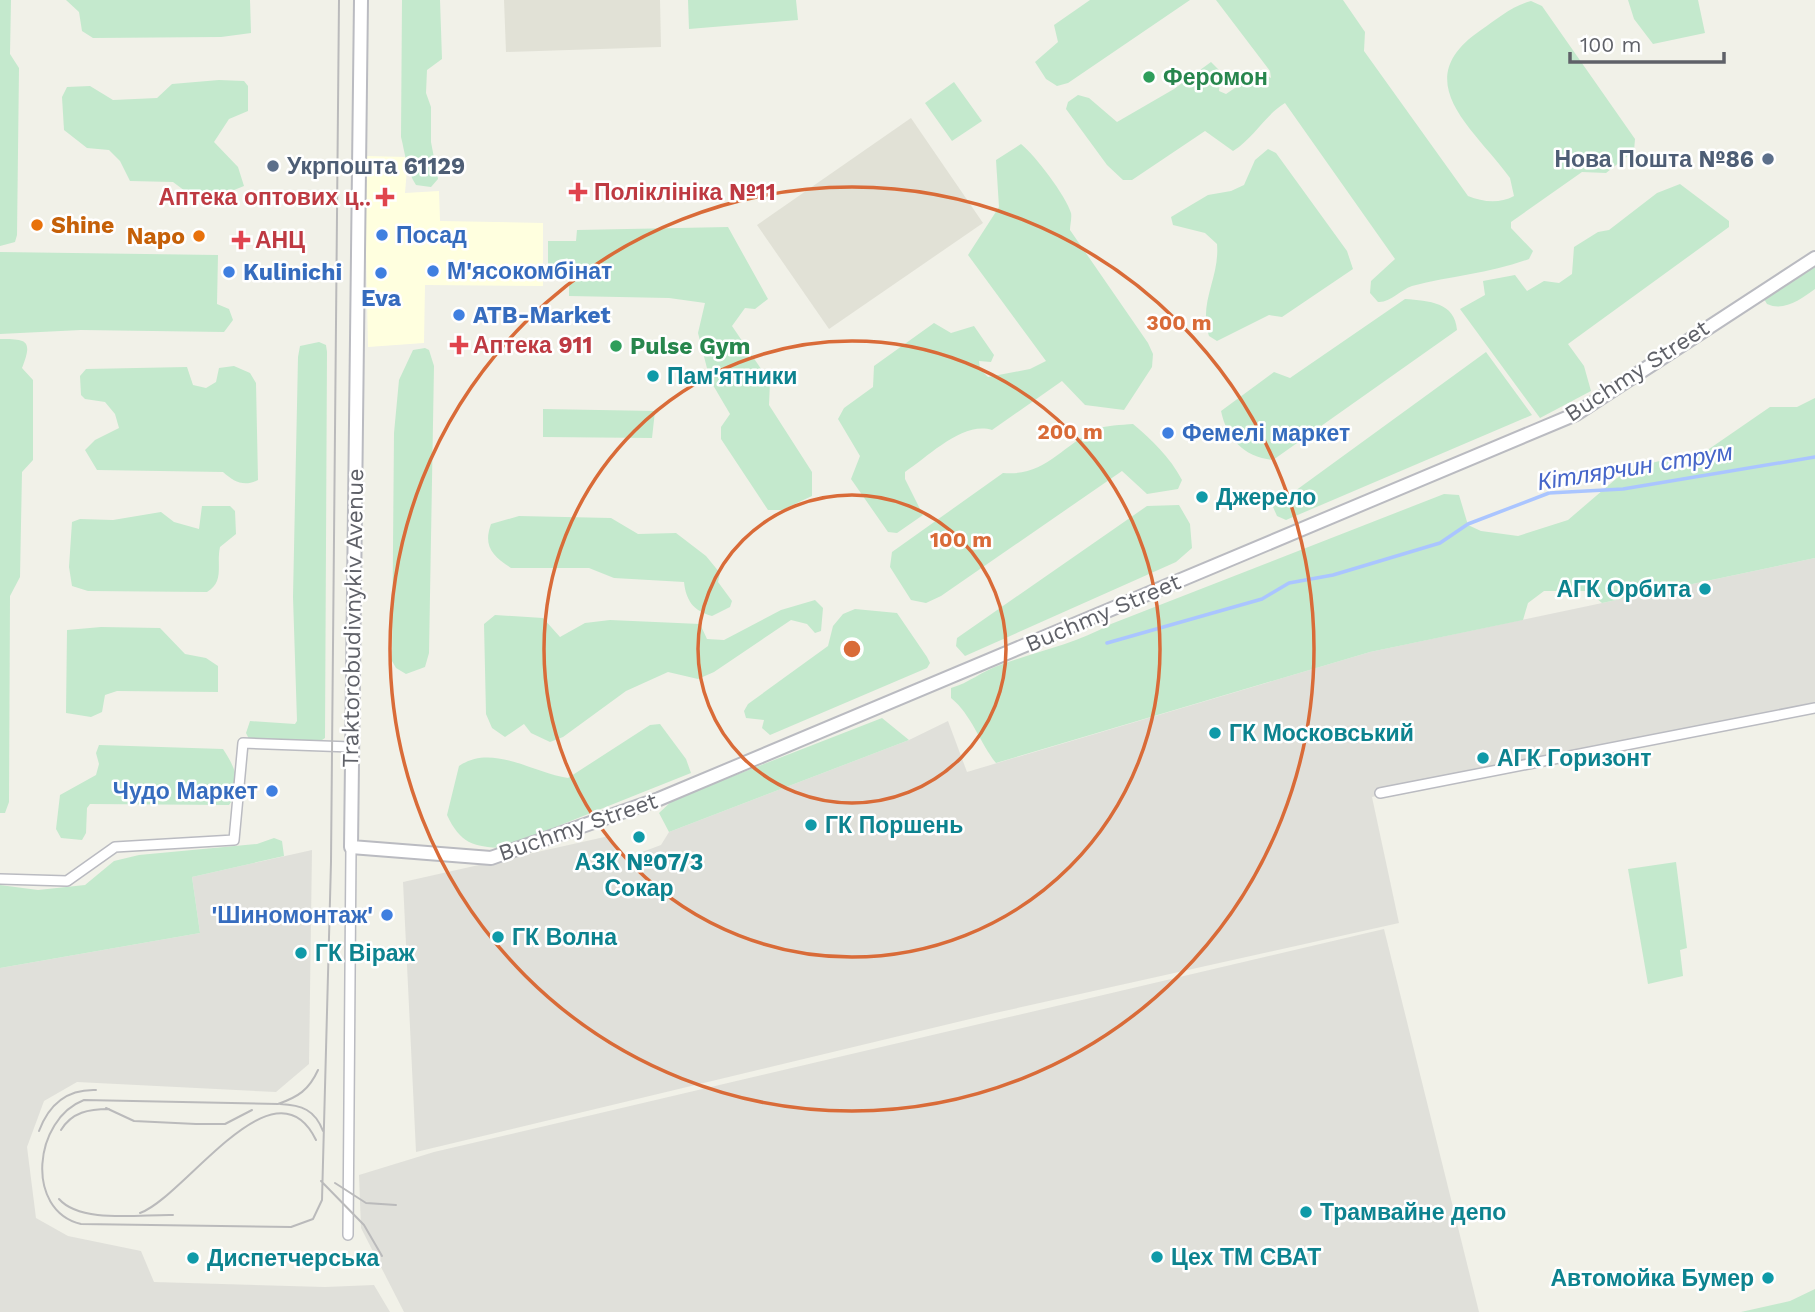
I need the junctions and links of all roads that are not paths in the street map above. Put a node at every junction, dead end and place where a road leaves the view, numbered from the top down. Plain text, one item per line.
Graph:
1 (361, 0) edge
2 (1815, 258) edge
3 (1815, 708) edge
4 (351, 747) junction
5 (1380, 793) dead end
6 (351, 848) junction
7 (0, 879) edge
8 (348, 1235) dead end

1 - 4 street, Traktorobudivnykiv Avenue
2 - 6 street, Buchmy Street
3 - 5 street
4 - 6 street, Traktorobudivnykiv Avenue
4 - 7 street
6 - 8 street, Traktorobudivnykiv Avenue

